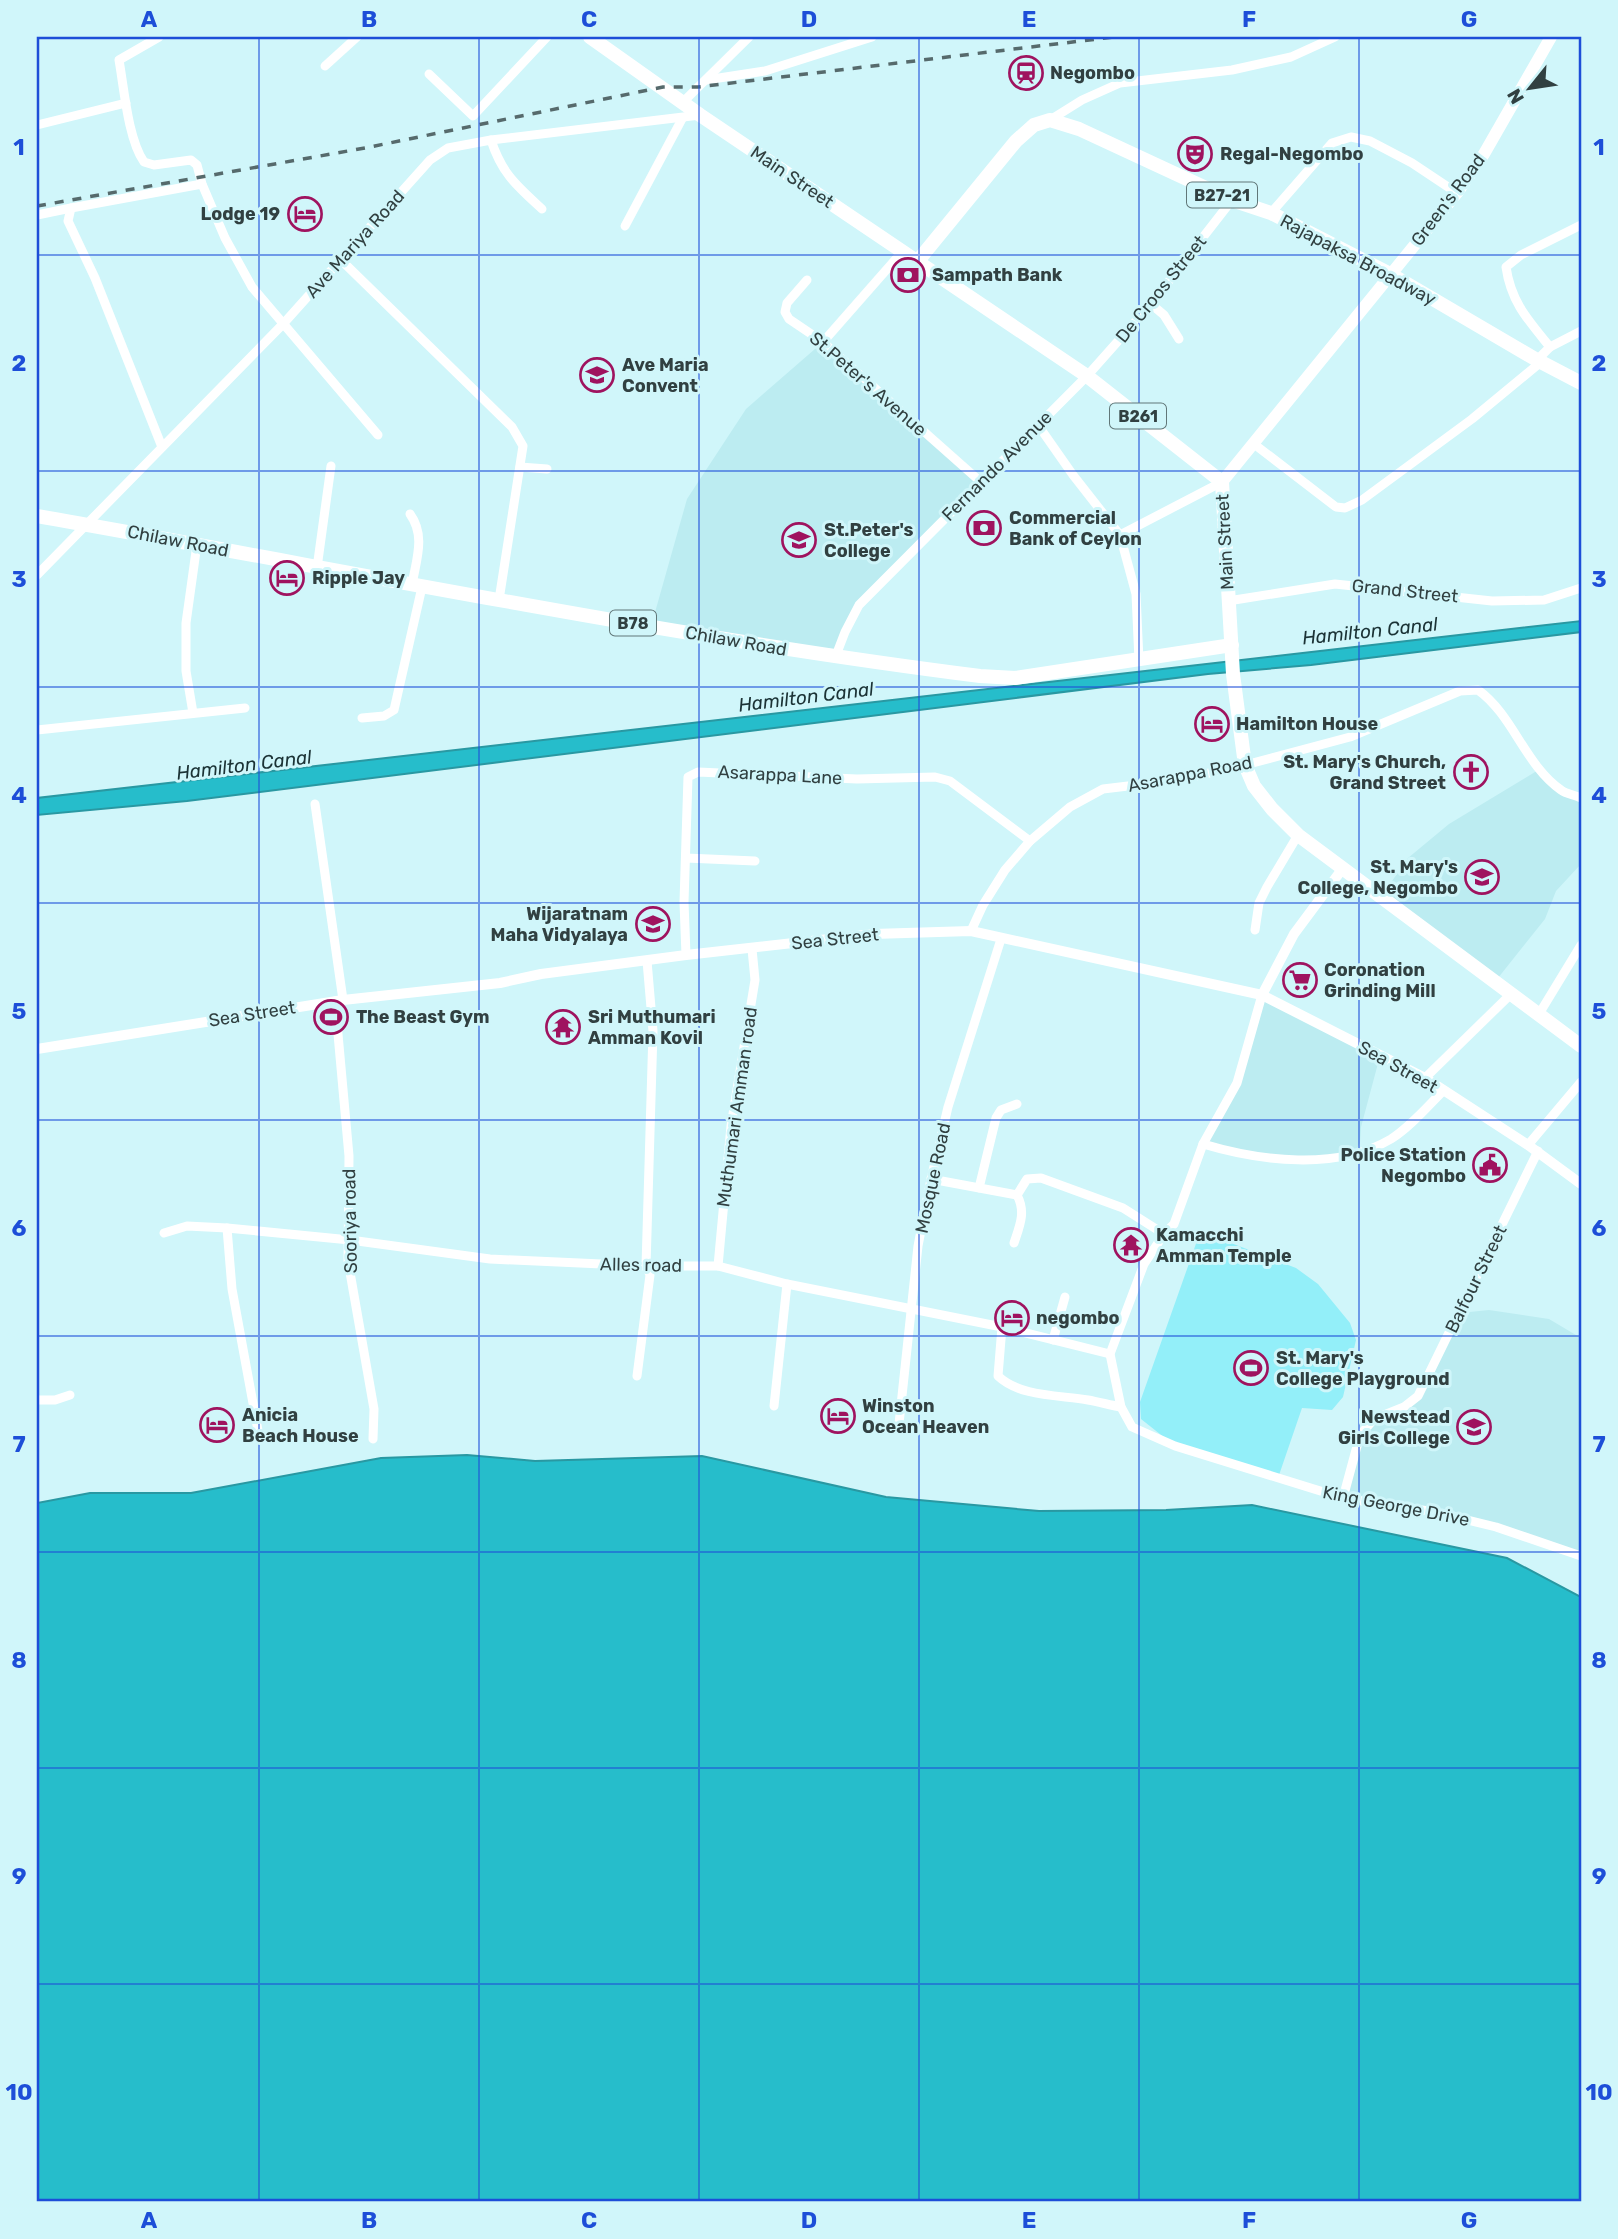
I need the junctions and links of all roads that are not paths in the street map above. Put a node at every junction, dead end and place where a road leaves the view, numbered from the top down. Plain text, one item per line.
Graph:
1 (159, 37) edge
2 (357, 37) edge
3 (547, 37) edge
4 (590, 37) edge
5 (748, 37) edge
6 (872, 37) edge
7 (1335, 37) edge
8 (1551, 37) edge
9 (325, 66) dead end
10 (429, 74) dead end
11 (706, 80) junction
12 (682, 102) junction
13 (126, 103) junction
14 (700, 115) junction
15 (681, 118) junction
16 (1050, 120) junction
17 (37, 125) edge
18 (491, 140) junction
19 (202, 184) junction
20 (1457, 193) junction
21 (1232, 200) junction
22 (71, 208) junction
23 (542, 209) dead end
24 (1270, 213) junction
25 (37, 215) edge
26 (1581, 225) edge
27 (625, 226) dead end
28 (902, 252) junction
29 (341, 260) junction
30 (917, 262) junction
31 (1392, 275) junction
32 (807, 280) dead end
33 (1151, 304) junction
34 (284, 324) junction
35 (1581, 331) edge
36 (1179, 339) dead end
37 (823, 342) junction
38 (1550, 347) junction
39 (1539, 361) junction
40 (1087, 376) junction
41 (1581, 383) edge
42 (1038, 425) junction
43 (378, 435) dead end
44 (1254, 444) junction
45 (162, 447) junction
46 (331, 466) dead end
47 (520, 467) junction
48 (547, 469) dead end
49 (1222, 482) junction
50 (982, 483) junction
51 (410, 514) dead end
52 (37, 516) edge
53 (86, 524) junction
54 (1120, 535) junction
55 (197, 544) junction
56 (317, 568) junction
57 (37, 575) edge
58 (417, 586) junction
59 (1581, 588) edge
60 (499, 600) junction
61 (1228, 601) junction
62 (1232, 645) junction
63 (835, 658) junction
64 (1139, 661) junction
65 (245, 708) dead end
66 (193, 713) junction
67 (362, 718) dead end
68 (37, 730) edge
69 (1245, 765) junction
70 (1581, 798) edge
71 (315, 804) dead end
72 (1298, 835) junction
73 (1030, 841) junction
74 (685, 858) junction
75 (755, 861) dead end
76 (1343, 868) junction
77 (1255, 930) dead end
78 (971, 931) junction
79 (1001, 939) junction
80 (1581, 945) edge
81 (752, 949) junction
82 (686, 955) junction
83 (646, 961) junction
84 (1511, 994) junction
85 (1262, 995) junction
86 (339, 1000) junction
87 (1539, 1014) junction
88 (1581, 1046) edge
89 (37, 1049) edge
90 (1425, 1078) junction
91 (1581, 1082) edge
92 (1443, 1091) junction
93 (1017, 1104) dead end
94 (1203, 1144) junction
95 (1533, 1148) junction
96 (931, 1179) junction
97 (1581, 1184) edge
98 (979, 1188) junction
99 (1017, 1195) junction
100 (227, 1228) junction
101 (164, 1233) dead end
102 (1164, 1234) junction
103 (350, 1240) junction
104 (1014, 1243) dead end
105 (646, 1266) junction
106 (718, 1266) junction
107 (787, 1284) junction
108 (1065, 1297) dead end
109 (913, 1310) junction
110 (1002, 1327) junction
111 (1053, 1340) junction
112 (1110, 1354) junction
113 (637, 1376) dead end
114 (70, 1395) dead end
115 (37, 1401) edge
116 (774, 1406) dead end
117 (1121, 1407) junction
118 (900, 1424) dead end
119 (259, 1436) dead end
120 (373, 1439) dead end
121 (1343, 1498) junction
122 (1581, 1556) edge

1 - 13 street
2 - 9 street
3 - 10 street
4 - 12 main road, Main Street / B261
5 - 11 street
6 - 11 street
7 - 16 street
8 - 20 main road, Green's Road
11 - 12 street
12 - 14 main road, Main Street / B261
13 - 17 street
13 - 19 street
14 - 15 street, Ave Mariya Road
14 - 28 main road, Main Street / B261
15 - 18 street, Ave Mariya Road
15 - 27 street
16 - 21 main road, Rajapaksa Broadway / B27-21
16 - 30 main road
18 - 23 street
18 - 29 street, Ave Mariya Road
19 - 22 street
19 - 34 street
20 - 24 street
20 - 31 main road, Green's Road
21 - 24 main road, Rajapaksa Broadway / B27-21
21 - 33 street, De Croos Street
22 - 25 street
22 - 45 street
24 - 31 main road, Rajapaksa Broadway / B27-21
26 - 38 street
28 - 30 main road, Main Street / B261
28 - 37 street
29 - 34 street, Ave Mariya Road
29 - 47 street
30 - 40 main road, Main Street / B261
31 - 39 main road, Rajapaksa Broadway / B27-21
31 - 44 main road, Green's Road
32 - 37 street, St.Peter's Avenue
33 - 36 street
33 - 40 street, De Croos Street
34 - 43 street
34 - 45 street, Ave Mariya Road
35 - 38 street
37 - 50 street, St.Peter's Avenue
38 - 39 street
39 - 41 main road, Rajapaksa Broadway / B27-21
39 - 44 street
40 - 42 street, Fernando Avenue
40 - 49 main road, Main Street / B261
42 - 50 street, Fernando Avenue
42 - 54 street
44 - 49 main road, Green's Road
45 - 53 street, Ave Mariya Road
46 - 56 street
47 - 48 street
47 - 60 street
49 - 54 street
49 - 61 main road, Main Street
50 - 63 street, Fernando Avenue
51 - 58 street
52 - 53 main road, Chilaw Road / B78
53 - 55 main road, Chilaw Road / B78
53 - 57 street, Ave Mariya Road
54 - 64 street
55 - 56 main road, Chilaw Road / B78
55 - 66 street
56 - 58 main road, Chilaw Road / B78
58 - 60 main road, Chilaw Road / B78
58 - 67 street
59 - 61 street, Grand Street
60 - 63 main road, Chilaw Road / B78
61 - 62 main road, Main Street
62 - 64 main road, Chilaw Road / B78
62 - 69 main road, Main Street
63 - 64 main road, Chilaw Road / B78
65 - 66 street
66 - 68 street
69 - 70 street, Asarappa Road
69 - 72 main road, Main Street
69 - 73 street, Asarappa Road
71 - 86 street, Sooriya road
72 - 76 main road, Main Street
72 - 77 street
73 - 74 street, Asarappa Lane
73 - 78 street, Asarappa Road
74 - 75 street
74 - 82 street, Asarappa Lane
76 - 84 main road, Main Street
76 - 85 street
78 - 79 street, Sea Street
78 - 81 street, Sea Street
79 - 85 street, Sea Street
79 - 96 street, Mosque Road
80 - 87 street
81 - 82 street, Sea Street
81 - 106 street, Muthumari Amman road
82 - 83 street, Sea Street
83 - 86 street, Sea Street
83 - 105 street
84 - 87 main road, Main Street
84 - 90 street
85 - 90 street, Sea Street
85 - 94 street
86 - 89 street, Sea Street
86 - 103 street, Sooriya road
87 - 88 main road, Main Street
90 - 92 street, Sea Street
91 - 95 street, Balfour Street
92 - 94 street
92 - 95 street, Sea Street
93 - 98 street
94 - 102 street
95 - 97 street, Sea Street
95 - 121 street, Balfour Street
96 - 98 street
96 - 109 street, Mosque Road
98 - 99 street
99 - 102 street
99 - 104 street
100 - 101 street, Alles road
100 - 103 street, Alles road
100 - 119 street
102 - 112 street
103 - 105 street, Alles road
103 - 120 street, Sooriya road
105 - 106 street, Alles road
105 - 113 street
106 - 107 street, Alles road
107 - 109 street, Alles road
107 - 116 street
108 - 111 street
109 - 110 street, Alles road
109 - 118 street, Mosque Road
110 - 111 street, Alles road
110 - 117 street
111 - 112 street, Alles road
112 - 117 street
114 - 115 street
117 - 121 street, King George Drive
121 - 122 street, King George Drive

